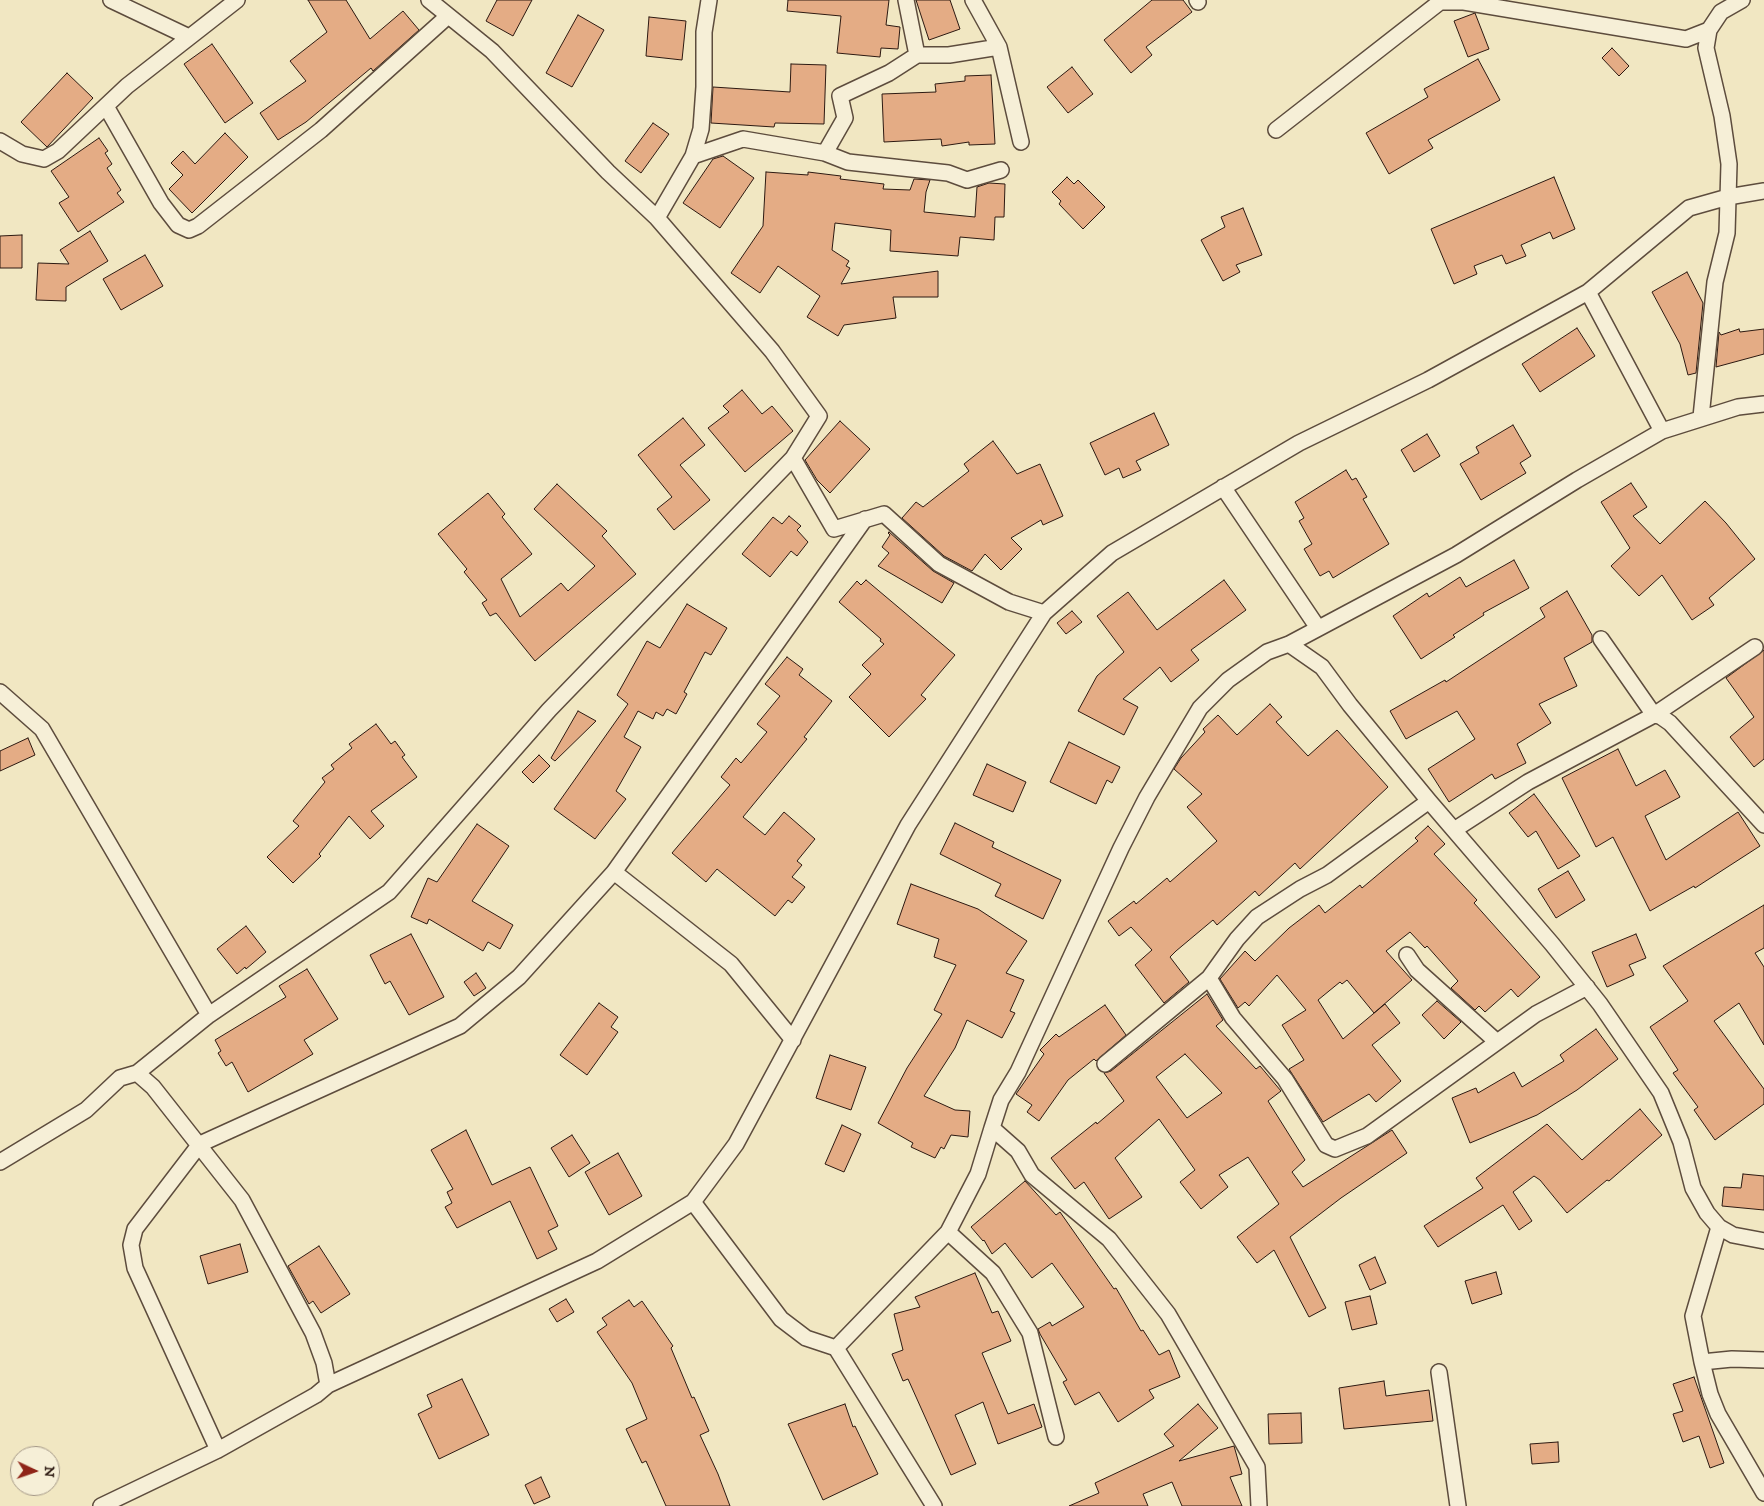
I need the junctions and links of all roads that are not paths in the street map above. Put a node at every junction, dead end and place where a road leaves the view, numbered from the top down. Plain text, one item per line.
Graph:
1 (111, 0) edge
2 (238, 0) edge
3 (429, 0) edge
4 (709, 0) edge
5 (906, 0) edge
6 (973, 0) edge
7 (1742, 0) edge
8 (448, 16) junction
9 (1709, 30) junction
10 (189, 36) junction
11 (999, 47) junction
12 (917, 55) junction
13 (106, 108) junction
14 (1276, 130) dead end
15 (0, 141) edge
16 (1021, 142) dead end
17 (825, 153) junction
18 (692, 156) junction
19 (1001, 170) dead end
20 (1764, 192) edge
21 (1728, 197) junction
22 (657, 218) junction
23 (1588, 292) junction
24 (1764, 404) edge
25 (1701, 417) junction
26 (1662, 431) junction
27 (793, 458) junction
28 (1223, 487) junction
29 (865, 519) junction
30 (1044, 613) junction
31 (1318, 628) junction
32 (1601, 638) dead end
33 (1290, 644) junction
34 (1755, 647) dead end
35 (0, 692) edge
36 (1654, 715) junction
37 (1429, 801) junction
38 (1764, 825) edge
39 (1454, 830) junction
40 (614, 872) junction
41 (1407, 955) dead end
42 (1210, 978) junction
43 (1587, 987) junction
44 (209, 1015) junction
45 (793, 1040) junction
46 (1497, 1042) junction
47 (1105, 1064) dead end
48 (137, 1074) junction
49 (992, 1128) junction
50 (200, 1144) junction
51 (0, 1162) edge
52 (693, 1202) junction
53 (1719, 1227) junction
54 (948, 1232) junction
55 (1764, 1241) edge
56 (836, 1348) junction
57 (1764, 1360) edge
58 (1702, 1362) junction
59 (1439, 1372) dead end
60 (328, 1385) junction
61 (1056, 1437) dead end
62 (218, 1450) junction
63 (1764, 1493) edge
64 (101, 1506) edge
65 (934, 1506) edge
66 (1259, 1506) edge
67 (1458, 1506) edge

1 - 10 street
2 - 10 street
3 - 8 street
4 - 18 street
5 - 12 street
6 - 11 street
7 - 9 street
8 - 13 street
8 - 22 street
9 - 14 street
9 - 21 street
10 - 13 street
11 - 12 street
11 - 16 street
12 - 17 street
13 - 15 street
17 - 18 street
17 - 19 street
18 - 22 street
20 - 21 street
21 - 23 street
21 - 25 street
22 - 27 street
23 - 26 street
23 - 28 street
24 - 25 street
25 - 26 street
26 - 31 street
27 - 29 street
27 - 44 street
28 - 30 street
28 - 31 street
29 - 30 street
29 - 40 street
30 - 45 street
31 - 33 street
32 - 36 street
33 - 37 street
33 - 49 street
34 - 36 street
35 - 44 street
36 - 38 street
36 - 39 street
37 - 39 street
37 - 42 street
39 - 43 street
40 - 45 street
40 - 50 street
41 - 46 street
42 - 46 street
42 - 47 street
43 - 46 street
43 - 53 street
44 - 48 street
45 - 52 street
48 - 50 street
48 - 51 street
49 - 54 street
49 - 66 street
50 - 60 street
50 - 62 street
52 - 56 street
52 - 60 street
53 - 55 street
53 - 58 street
54 - 56 street
54 - 61 street
56 - 65 street
57 - 58 street
58 - 63 street
59 - 67 street
60 - 62 street
62 - 64 street

